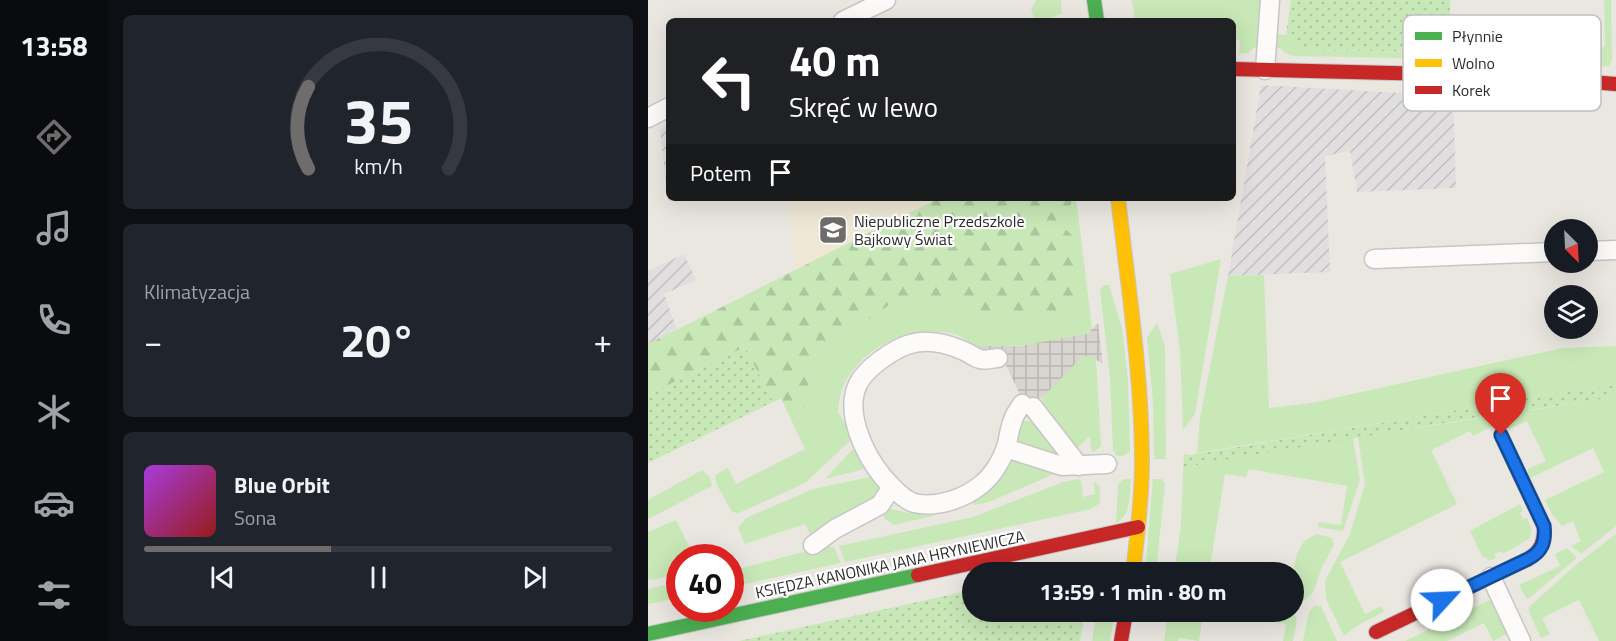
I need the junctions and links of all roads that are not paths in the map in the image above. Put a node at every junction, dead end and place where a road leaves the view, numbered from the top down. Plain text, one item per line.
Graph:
1 (885, 0) edge
2 (1094, 0) edge
3 (1270, 0) edge
4 (849, 18) edge
5 (1097, 18) edge
6 (1236, 69) edge
7 (1265, 70) junction
8 (1403, 73) edge
9 (1601, 83) edge
10 (1616, 84) edge
11 (666, 109) edge
12 (648, 118) edge
13 (1118, 201) edge
14 (1616, 250) edge
15 (1598, 251) edge
16 (1544, 252) edge
17 (1374, 259) dead end
18 (998, 358) dead end
19 (1501, 435) dead end
20 (1006, 448) junction
21 (1107, 464) dead end
22 (1079, 466) junction
23 (892, 487) junction
24 (1138, 527) junction
25 (813, 545) dead end
26 (1134, 562) edge
27 (1491, 577) junction
28 (1124, 622) edge
29 (1376, 632) dead end
30 (648, 634) edge
31 (1121, 641) edge
32 (1521, 641) edge

1 - 4 street
2 - 5 street
3 - 7 street
6 - 7 street
7 - 8 street
9 - 10 street
11 - 12 street
13 - 24 street
14 - 15 street
16 - 17 street
18 - 23 street
19 - 27 street
20 - 22 street
20 - 22 street
20 - 23 street
21 - 22 street
23 - 25 street
24 - 26 street
24 - 30 street, KSIĘDZA KANONIKA JANA HRYNIEWICZA
27 - 29 street
27 - 32 street
28 - 31 street

